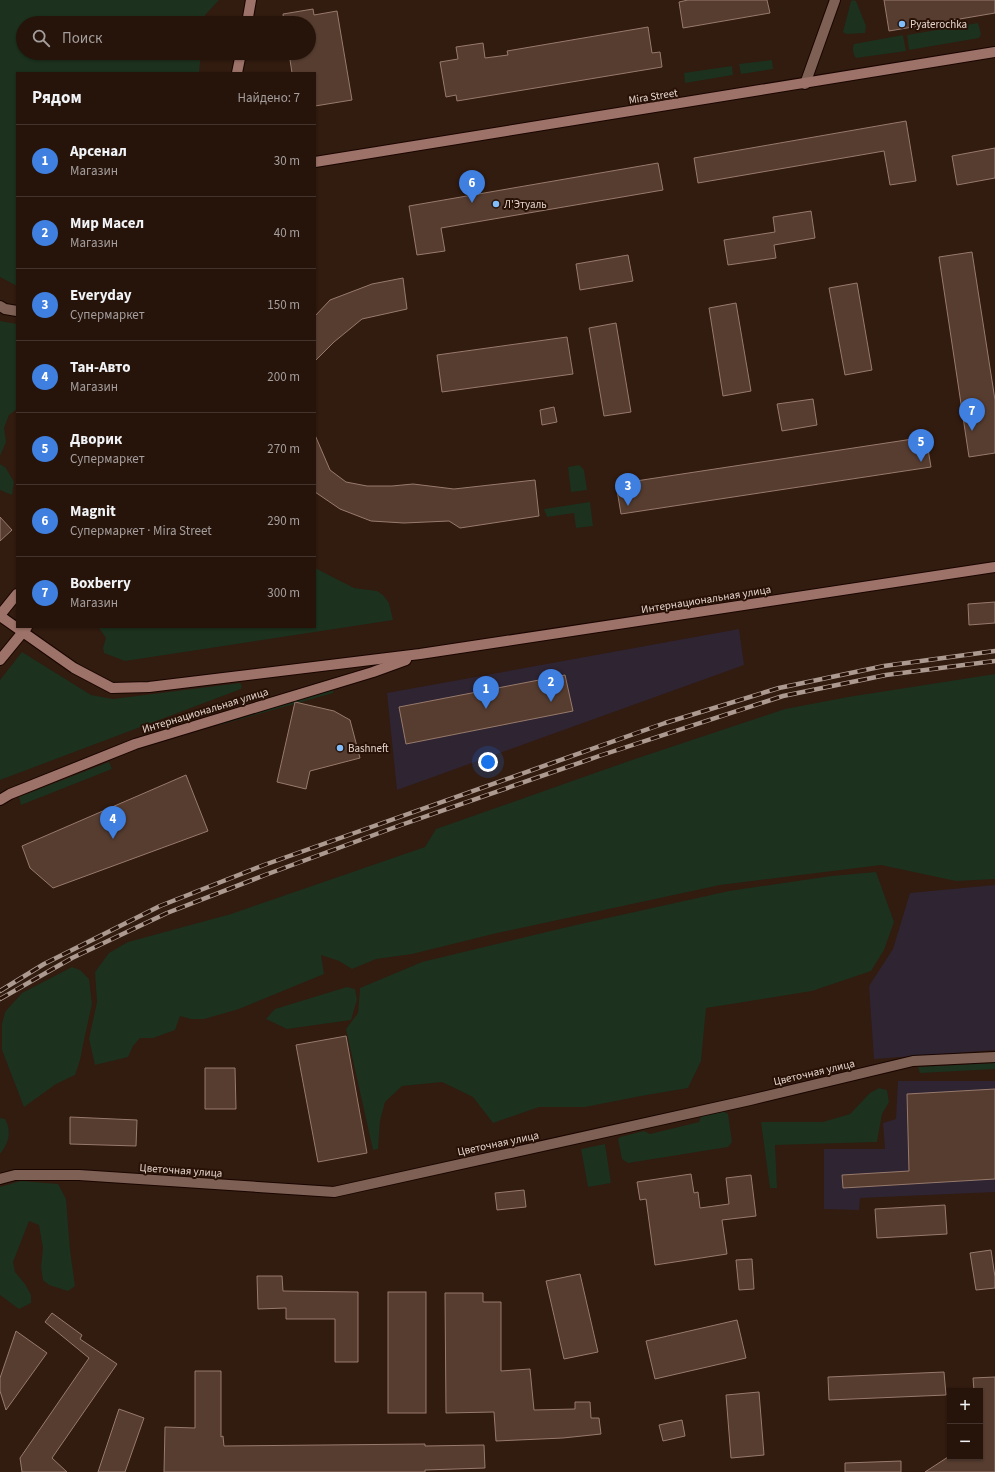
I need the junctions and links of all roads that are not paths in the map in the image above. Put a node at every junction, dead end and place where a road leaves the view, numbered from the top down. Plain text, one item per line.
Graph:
1 (251, 0) edge
2 (835, 0) edge
3 (248, 16) edge
4 (995, 52) edge
5 (240, 60) edge
6 (237, 72) edge
7 (805, 84) junction
8 (316, 162) edge
9 (0, 306) edge
10 (16, 311) edge
11 (995, 567) edge
12 (16, 595) edge
13 (0, 615) edge
14 (16, 625) edge
15 (24, 630) edge
16 (420, 654) junction
17 (0, 660) edge
18 (0, 800) edge
19 (995, 1057) edge
20 (0, 1179) edge

1 - 3 main road
2 - 7 street
4 - 7 main road, Mira Street
5 - 6 main road
7 - 8 main road, Mira Street
9 - 10 street
11 - 16 main road, Интернациональная улица
12 - 13 main road
13 - 14 main road, Интернациональная улица
15 - 16 main road, Интернациональная улица
15 - 17 main road
16 - 18 main road, Интернациональная улица
19 - 20 street, Цветочная улица

